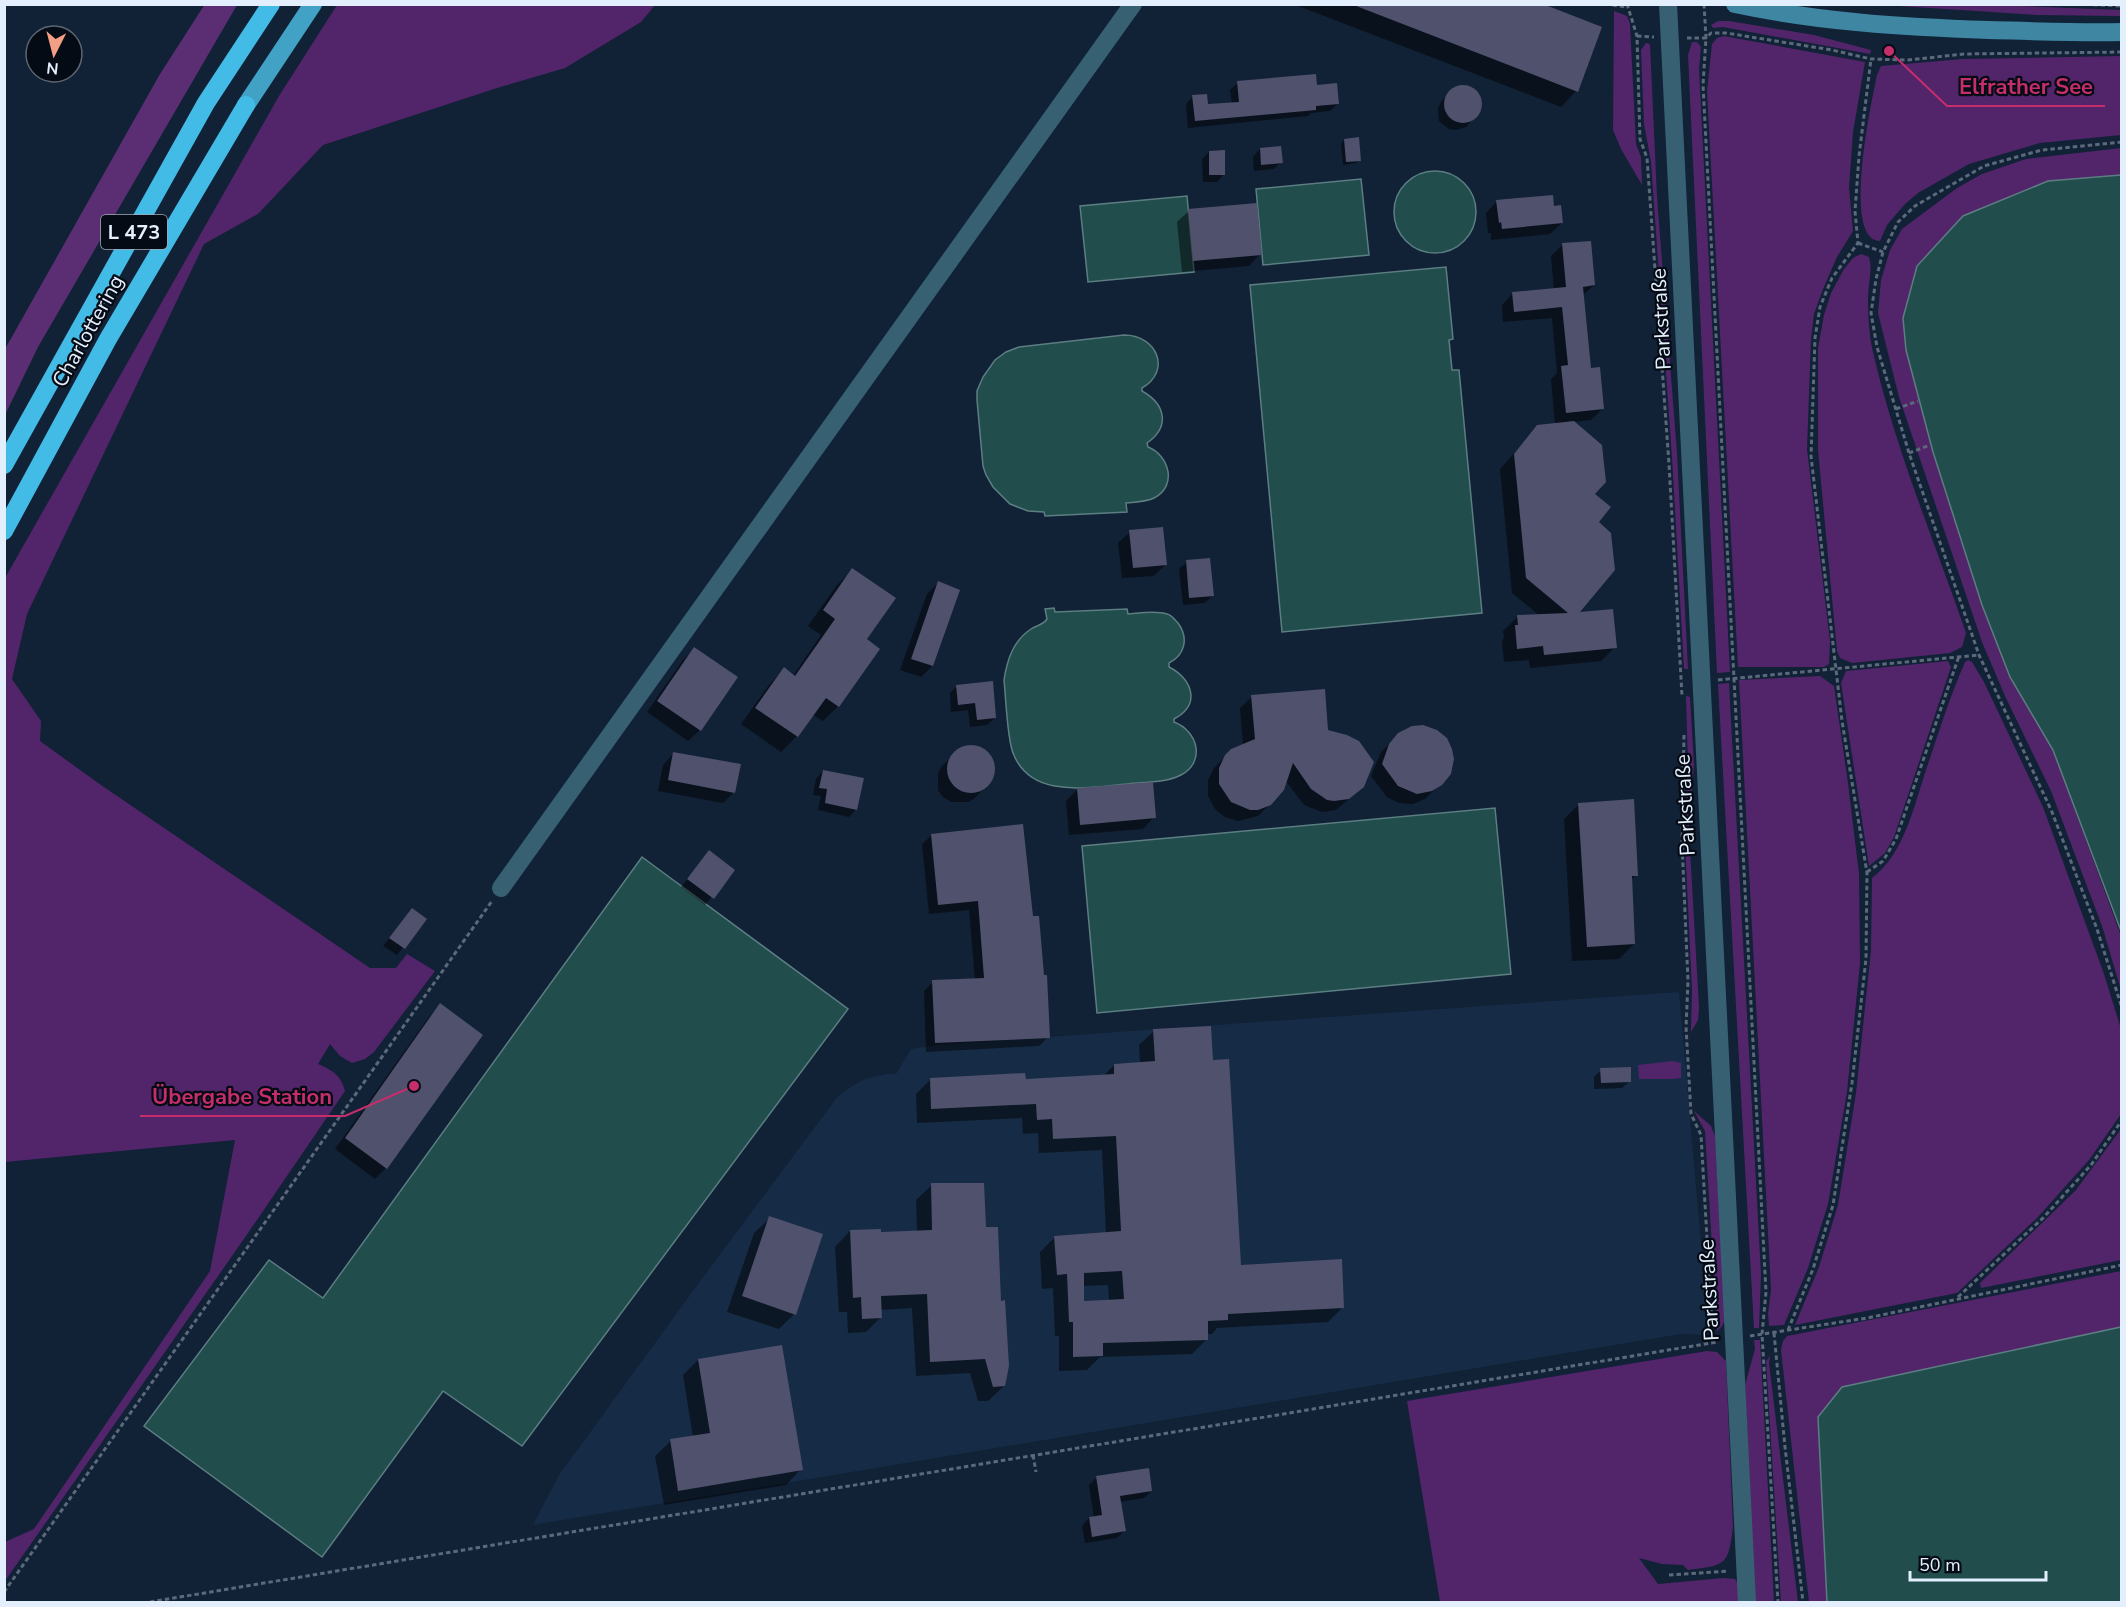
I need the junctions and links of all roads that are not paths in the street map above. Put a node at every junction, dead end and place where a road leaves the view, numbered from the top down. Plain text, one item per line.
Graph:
1 (271, 4) edge
2 (313, 4) edge
3 (1133, 4) edge
4 (1668, 4) edge
5 (1735, 4) edge
6 (2121, 32) edge
7 (246, 105) joint
8 (4, 465) edge
9 (4, 531) edge
10 (501, 888) road end
11 (1747, 1602) edge

1 - 8 highway, Charlottering / L 473
2 - 7 main road, Charlottering / L 473
3 - 10 street
4 - 11 street, Parkstraße
5 - 6 main road
7 - 9 highway, Charlottering / L 473

